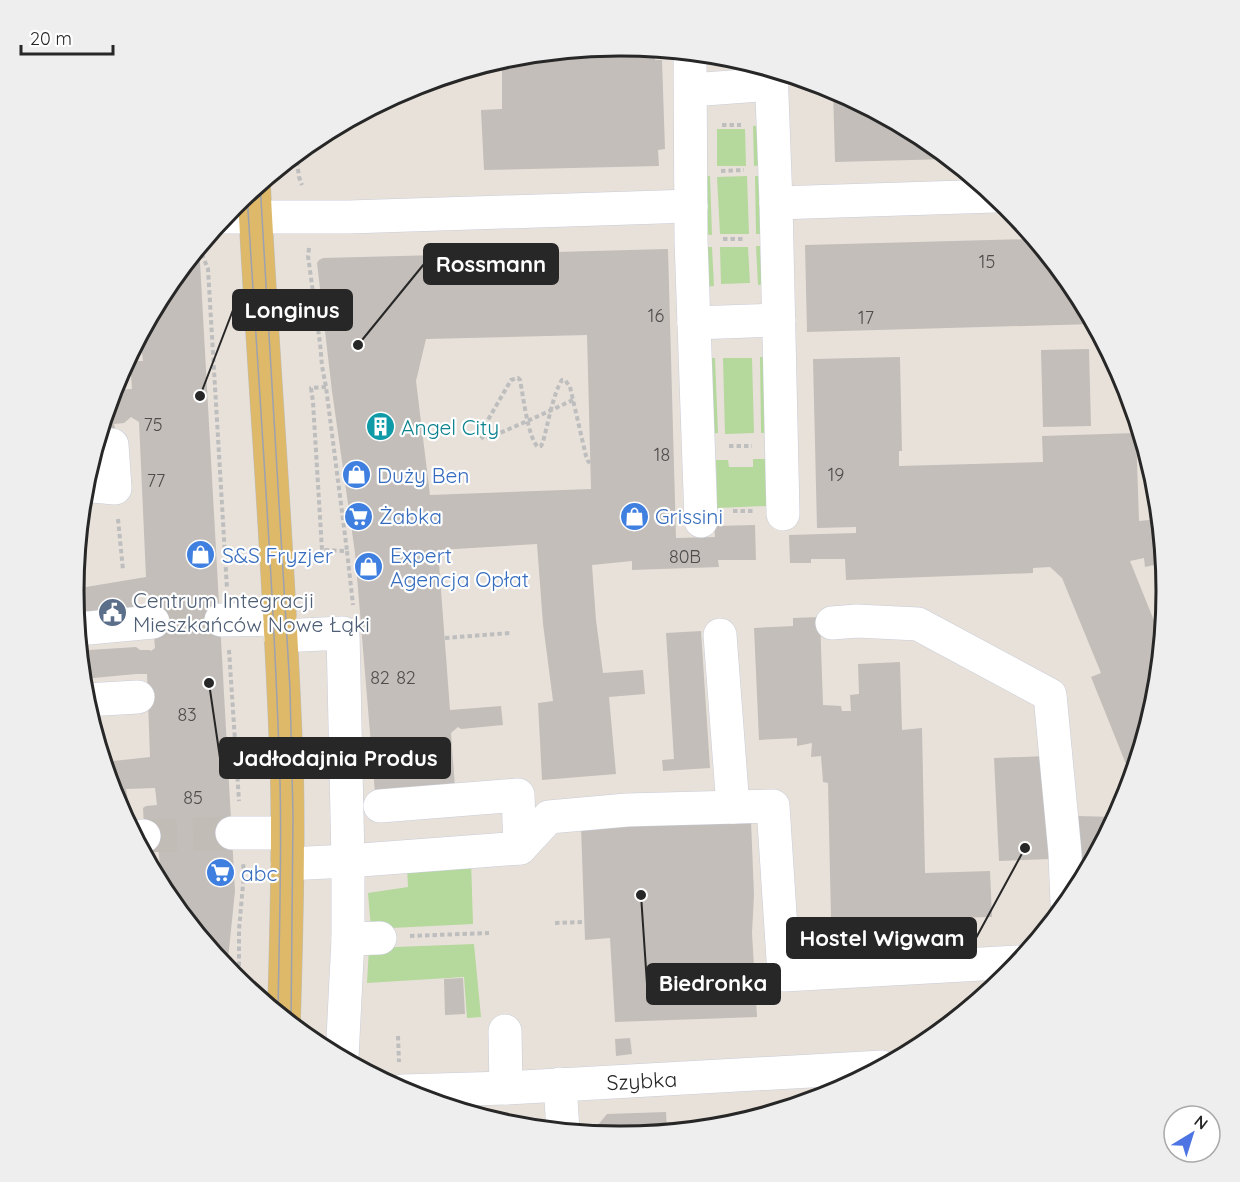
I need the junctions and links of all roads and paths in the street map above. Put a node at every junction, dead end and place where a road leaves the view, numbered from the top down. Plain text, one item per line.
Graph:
1 (690, 60) edge
2 (770, 77) edge
3 (772, 77) edge
4 (691, 90) junction
5 (750, 124) dead end
6 (712, 125) dead end
7 (297, 164) edge
8 (775, 169) junction
9 (691, 172) junction
10 (298, 177) dead end
11 (982, 196) edge
12 (776, 203) junction
13 (691, 206) junction
14 (246, 207) edge
15 (245, 208) edge
16 (310, 246) dead end
17 (779, 320) junction
18 (694, 323) junction
19 (326, 387) junction
20 (573, 400) junction
21 (552, 410) junction
22 (528, 421) junction
23 (105, 445) edge
24 (590, 463) dead end
25 (99, 488) edge
26 (771, 513) joint
27 (713, 516) joint
28 (322, 550) dead end
29 (347, 551) dead end
30 (123, 570) dead end
31 (221, 620) tunnel mouth
32 (153, 622) tunnel mouth
33 (832, 623) dead end
34 (86, 628) edge
35 (280, 628) junction
36 (510, 633) dead end
37 (720, 635) dead end
38 (445, 638) dead end
39 (138, 697) dead end
40 (96, 699) edge
41 (380, 806) dead end
42 (734, 807) junction
43 (232, 833) tunnel mouth
44 (520, 848) junction
45 (287, 849) junction
46 (348, 861) junction
47 (1066, 887) edge
48 (585, 922) dead end
49 (555, 923) dead end
50 (489, 933) dead end
51 (364, 938) junction
52 (1006, 963) edge
53 (284, 1008) edge
54 (504, 1031) dead end
55 (344, 1050) edge
56 (863, 1068) edge
57 (560, 1084) junction
58 (506, 1088) junction
59 (427, 1090) edge
60 (562, 1123) edge

1 - 4 street
2 - 4 street
3 - 8 street
4 - 9 street
5 - 6 path
7 - 10 path
8 - 9 path
8 - 12 street
9 - 13 street
11 - 12 street
12 - 17 street
13 - 14 street
13 - 18 street
15 - 35 main road
16 - 19 path
17 - 18 street
17 - 26 street
18 - 27 street
19 - 28 path
19 - 29 path
20 - 21 path
20 - 21 path
20 - 24 path
21 - 22 path
21 - 22 path
22 - 22 path
23 - 25 street
25 - 30 path
26 - 27 path
31 - 35 street
32 - 34 street
33 - 47 street
35 - 45 main road
35 - 46 street
36 - 38 path
37 - 42 street
39 - 40 street
41 - 44 street
42 - 44 street
42 - 52 street
43 - 45 street
44 - 46 street
45 - 46 street
45 - 53 main road
46 - 51 street
48 - 49 path
50 - 51 path
51 - 55 street
54 - 58 street
56 - 57 street, Szybka
57 - 58 street, Szybka
57 - 60 street
58 - 59 street, Szybka

